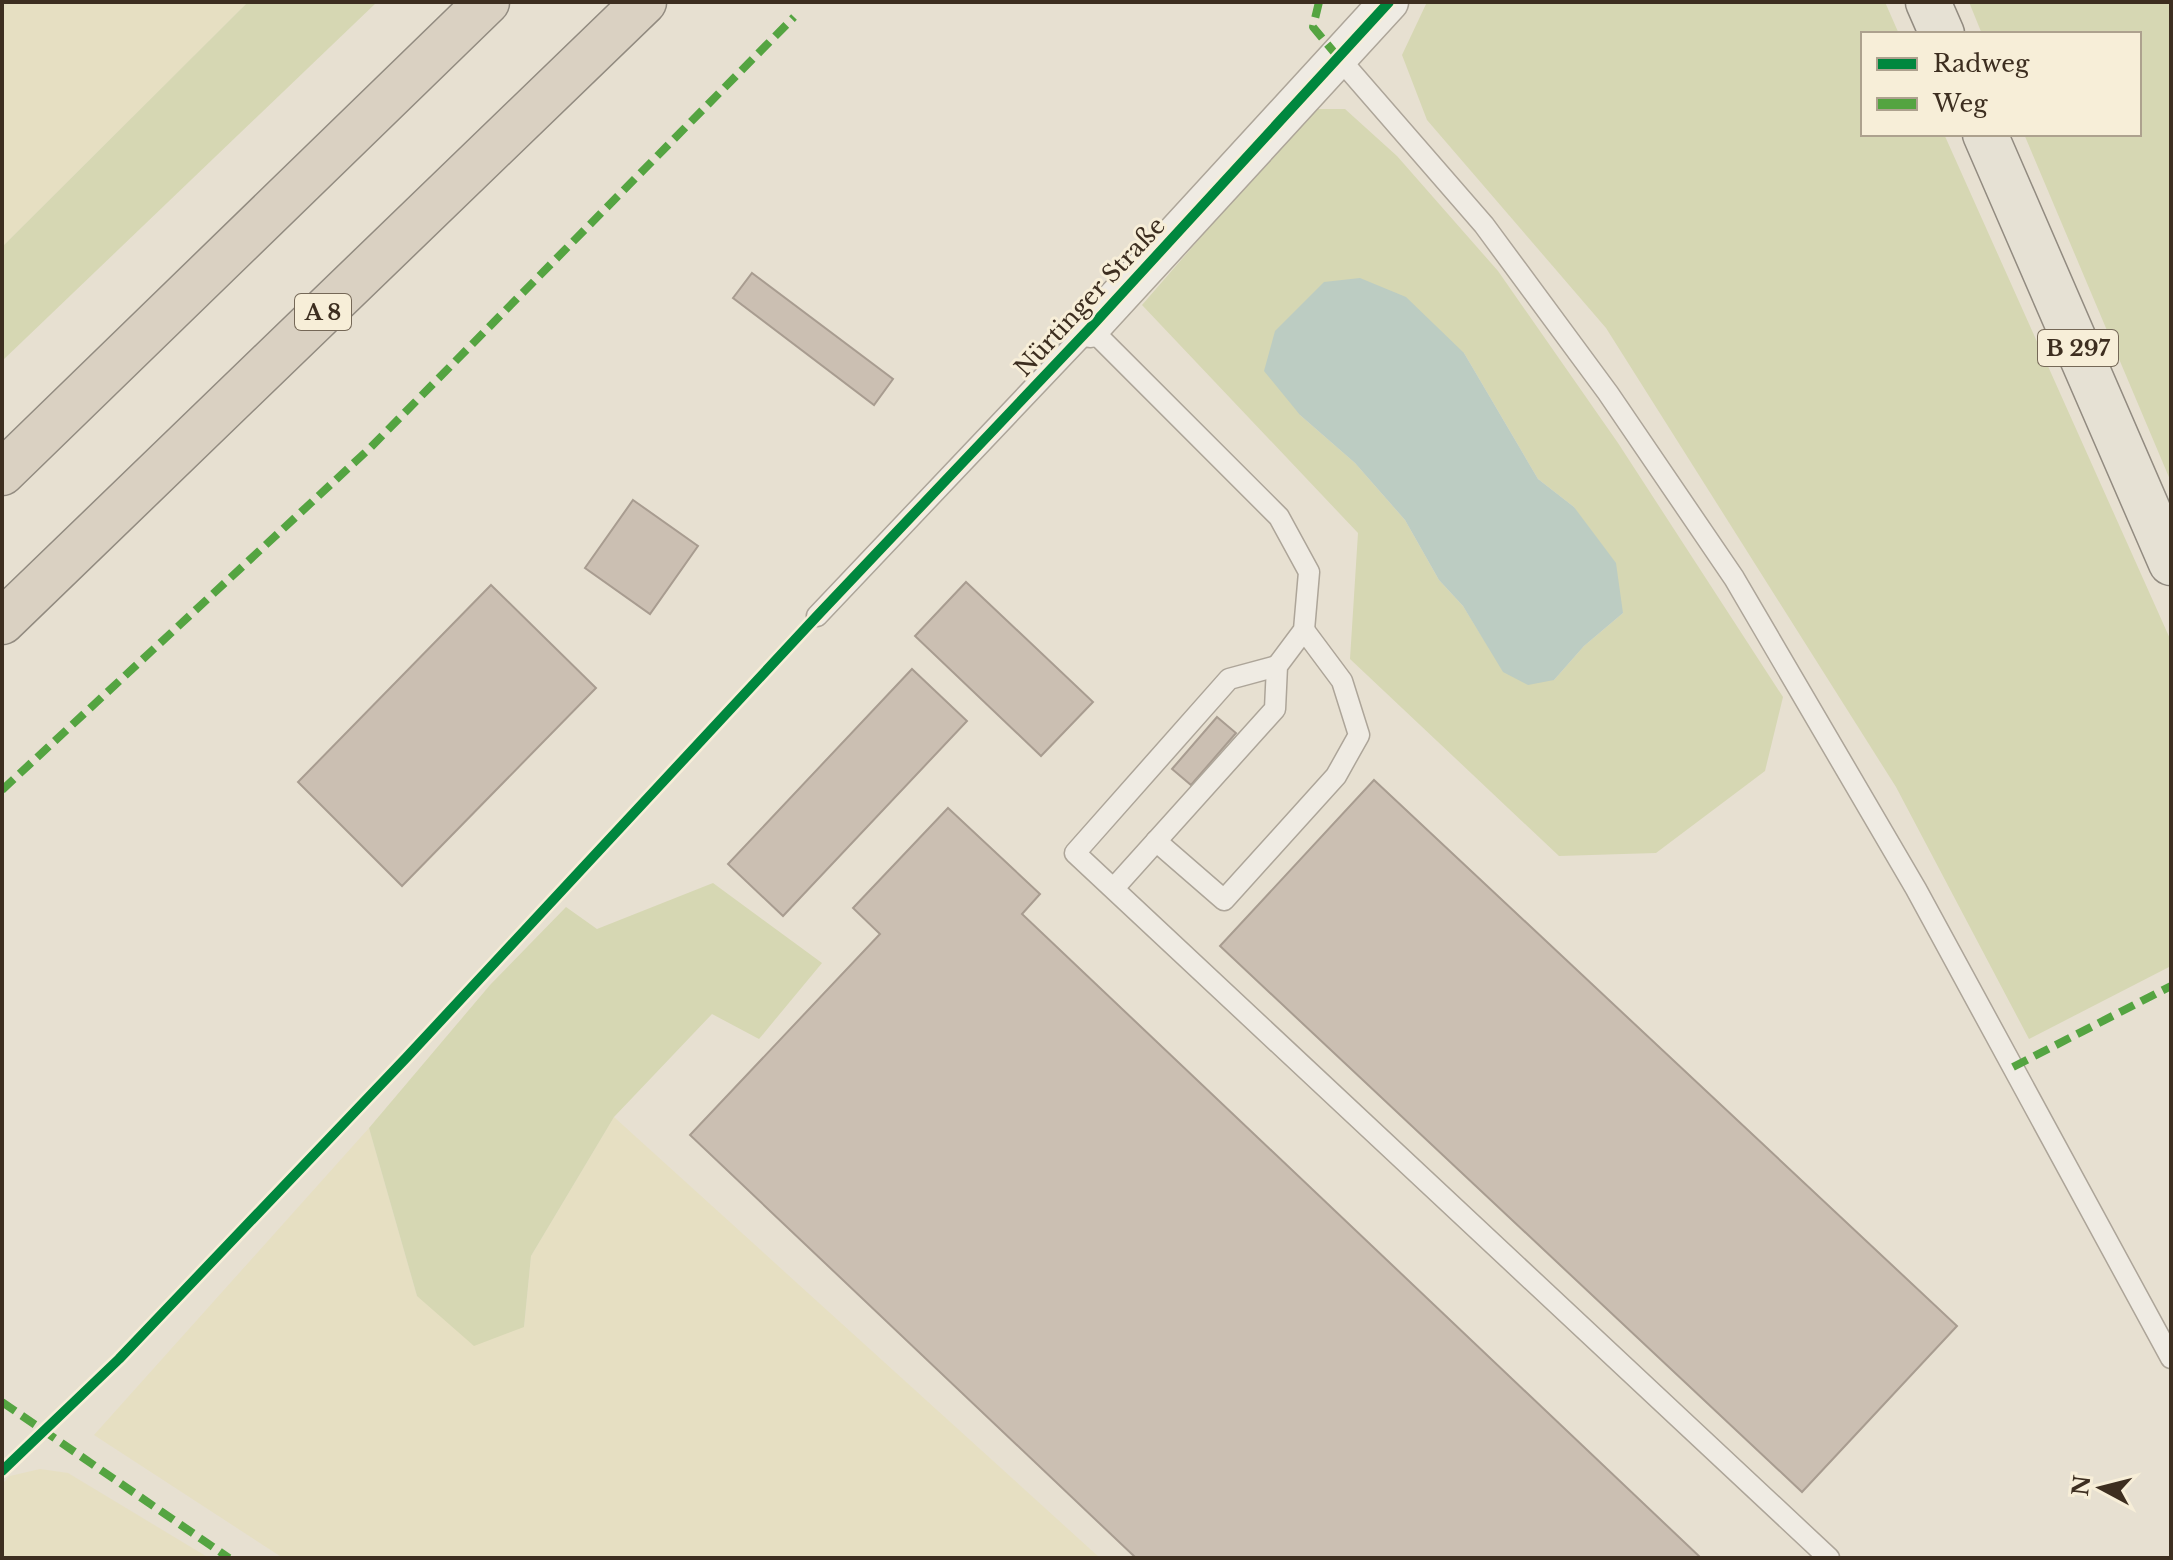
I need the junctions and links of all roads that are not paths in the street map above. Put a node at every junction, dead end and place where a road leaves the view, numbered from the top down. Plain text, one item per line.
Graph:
1 (487, 2) edge
2 (644, 2) edge
3 (1389, 2) edge
4 (1928, 2) edge
5 (1941, 32) edge
6 (1338, 57) junction
7 (1986, 136) edge
8 (1090, 328) junction
9 (2, 473) edge
10 (2171, 563) edge
11 (817, 616) dead end
12 (2, 622) edge
13 (1304, 630) junction
14 (1277, 666) junction
15 (1156, 841) junction
16 (1114, 888) junction
17 (2171, 1358) edge
18 (1829, 1558) edge

1 - 9 highway
2 - 12 highway, A 8
3 - 6 street, Nürtinger Straße
4 - 5 main road
6 - 8 street, Nürtinger Straße
6 - 17 lane
7 - 10 main road, B 297
8 - 11 lane, Nürtinger Straße
8 - 13 lane
13 - 14 lane
13 - 15 lane
14 - 15 lane
14 - 16 lane
15 - 16 lane
16 - 18 lane

